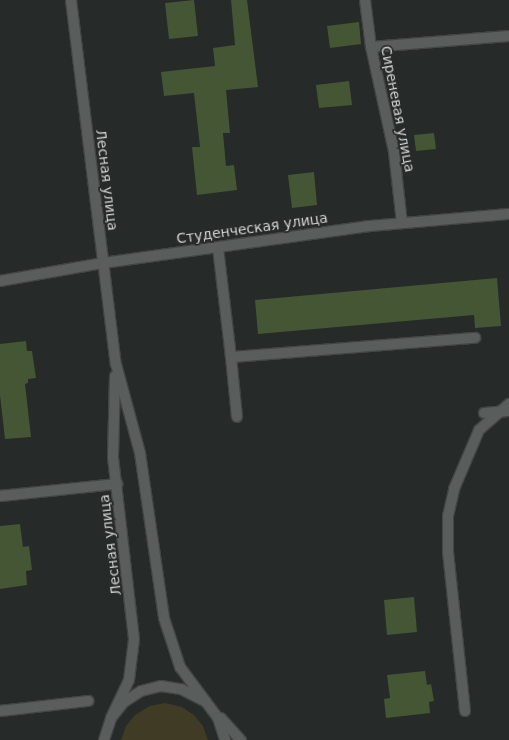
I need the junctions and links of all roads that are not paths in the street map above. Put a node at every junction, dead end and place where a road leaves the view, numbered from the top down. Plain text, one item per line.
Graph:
1 (71, 0) edge
2 (365, 0) edge
3 (509, 36) edge
4 (371, 47) junction
5 (509, 214) edge
6 (402, 223) junction
7 (218, 248) junction
8 (104, 263) junction
9 (0, 282) edge
10 (475, 338) dead end
11 (231, 357) junction
12 (116, 364) junction
13 (509, 404) edge
14 (509, 411) edge
15 (484, 412) dead end
16 (496, 412) junction
17 (237, 417) dead end
18 (117, 484) junction
19 (0, 496) edge
20 (88, 701) dead end
21 (209, 705) junction
22 (465, 710) dead end
23 (0, 711) edge
24 (110, 720) junction
25 (100, 740) edge
26 (104, 740) edge
27 (225, 740) edge
28 (241, 740) edge

1 - 8 street, Лесная улица
2 - 4 street, Сиреневая улица
3 - 4 street
4 - 6 street, Сиреневая улица
5 - 6 street, Студенческая улица
6 - 7 street, Студенческая улица
7 - 8 street, Студенческая улица
7 - 11 street
8 - 9 street, Студенческая улица
8 - 12 street, Лесная улица
10 - 11 street
11 - 17 street
12 - 18 street, Лесная улица
12 - 21 street, Лесная улица
13 - 16 street
14 - 16 street
15 - 16 street
16 - 22 street
18 - 19 street
18 - 24 street, Лесная улица
20 - 23 street
21 - 24 street
21 - 27 street
21 - 28 street
24 - 25 street
24 - 26 street

